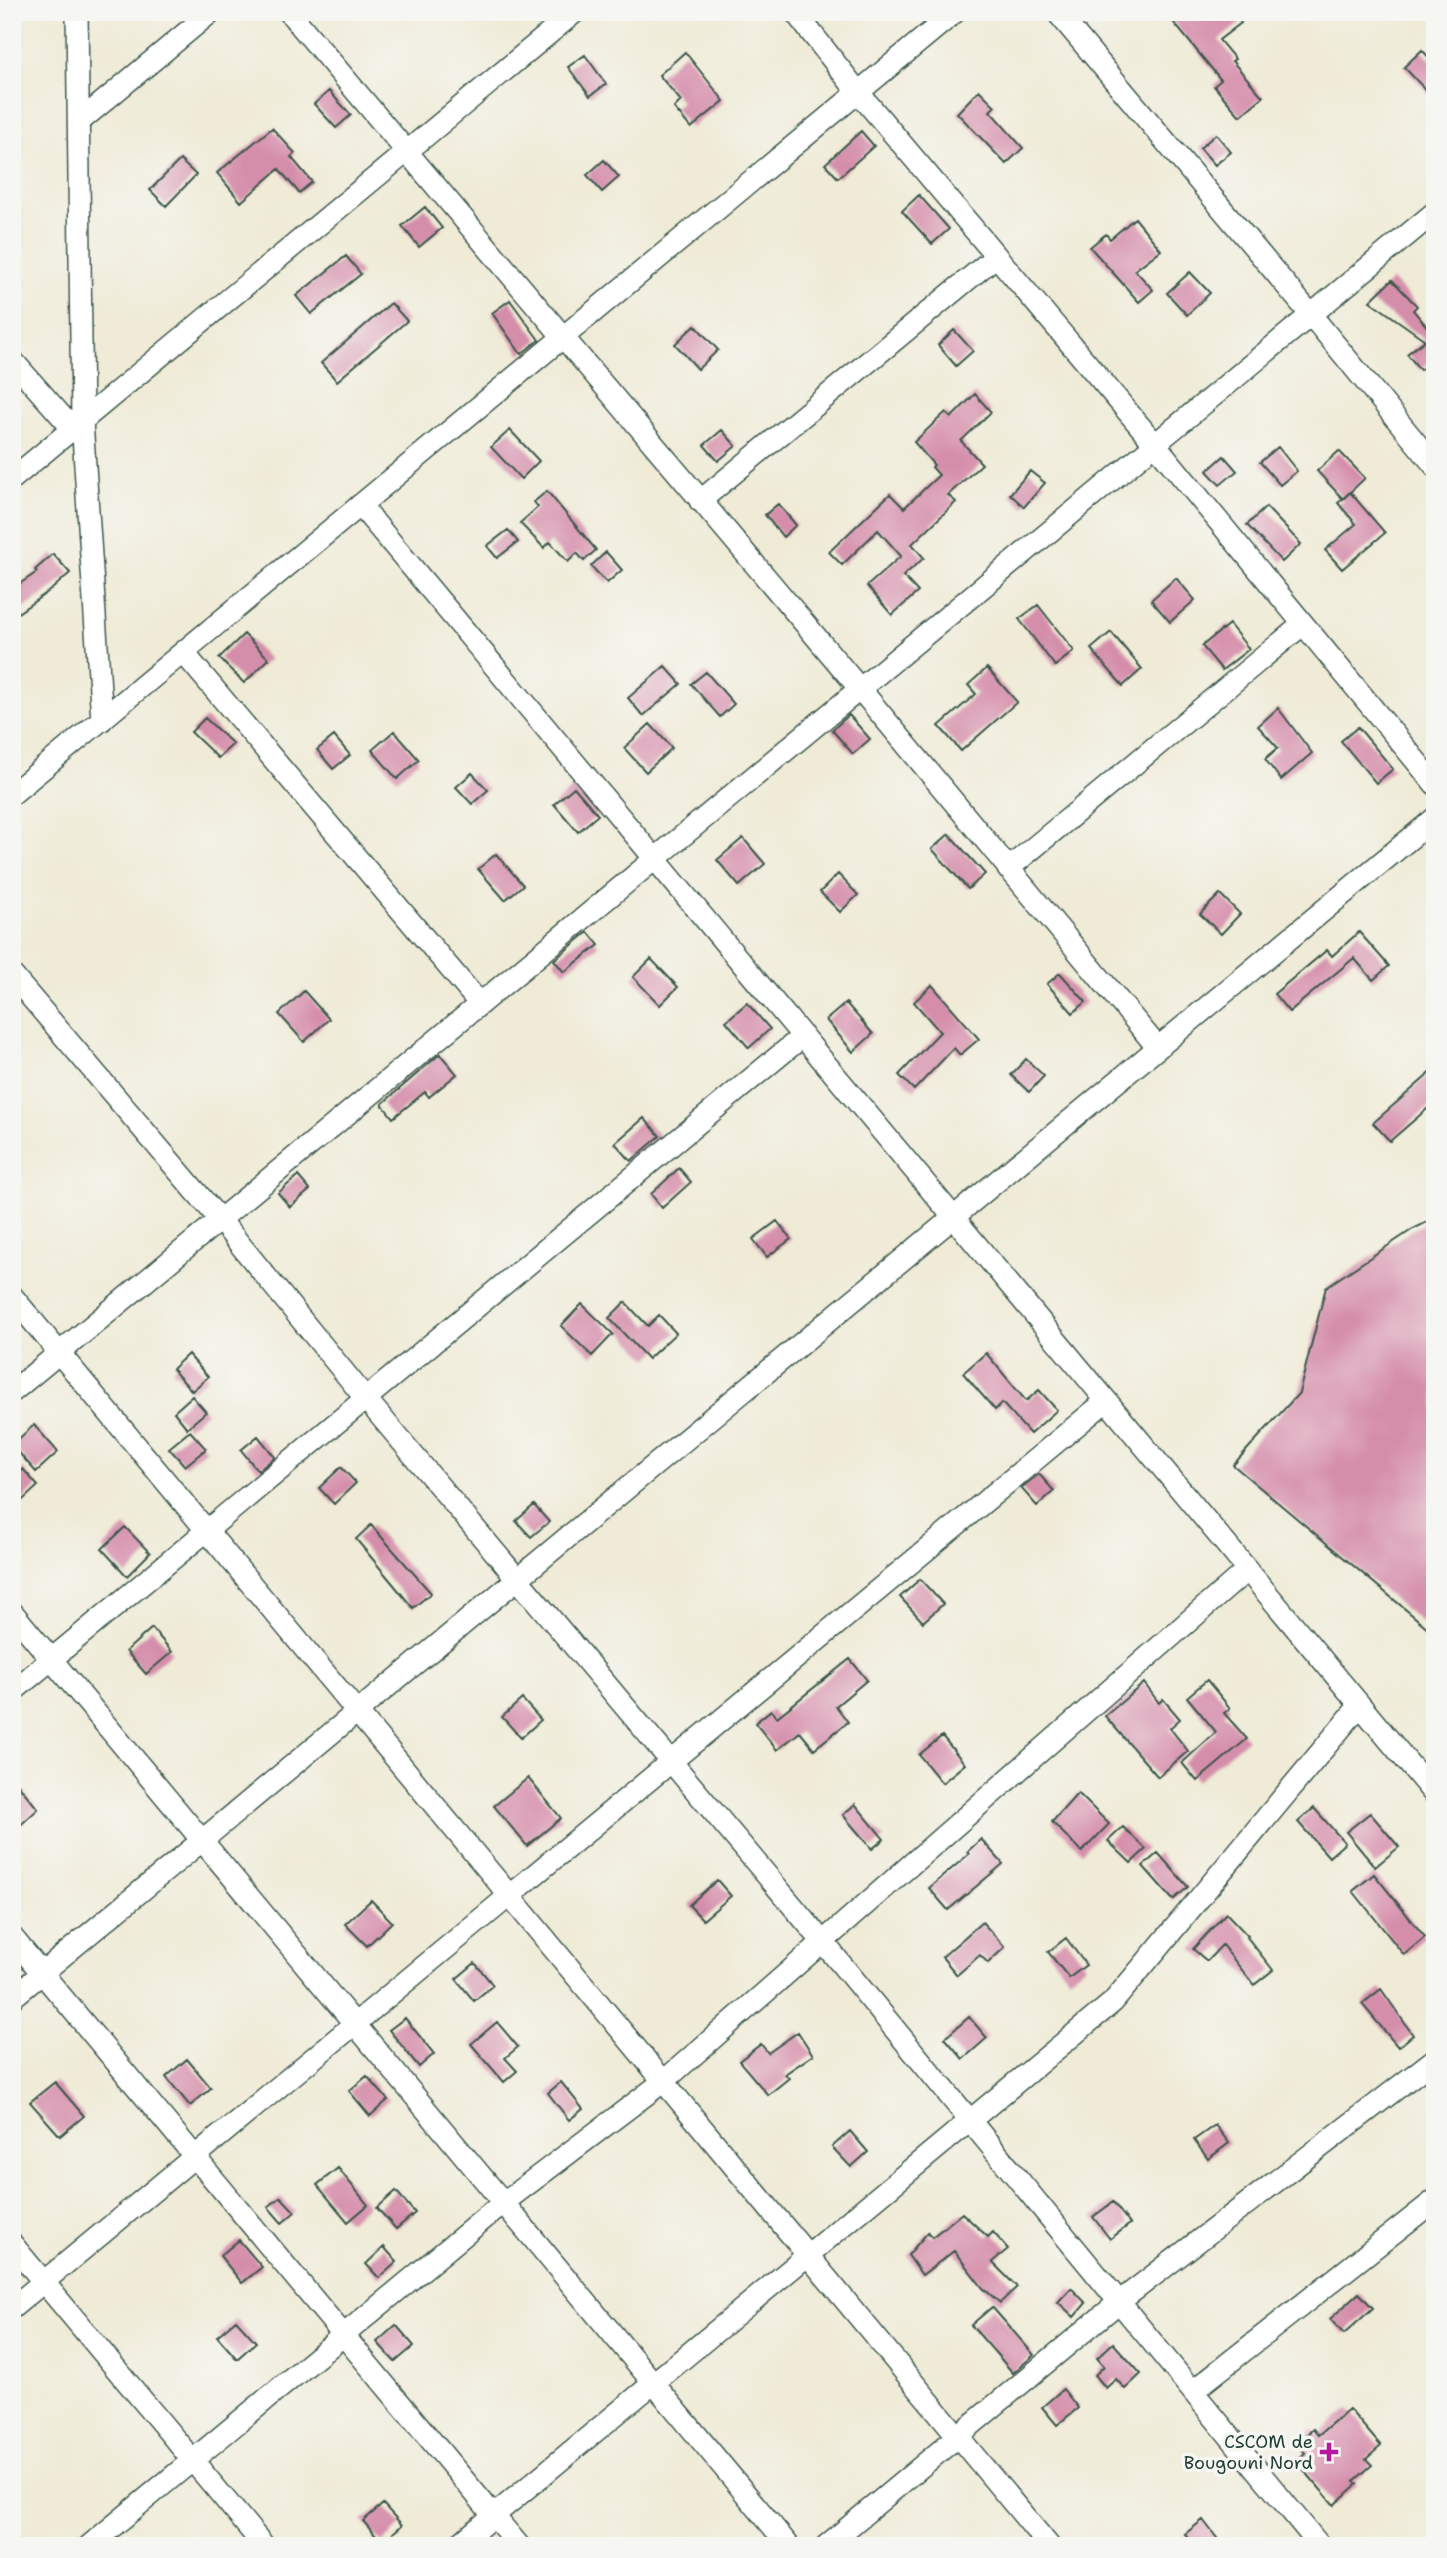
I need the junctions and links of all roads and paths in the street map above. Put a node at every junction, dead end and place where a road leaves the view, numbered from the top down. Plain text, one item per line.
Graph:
1 (77, 12) edge
2 (211, 12) edge
3 (289, 12) edge
4 (575, 12) edge
5 (795, 12) edge
6 (955, 12) edge
7 (1057, 12) edge
8 (858, 92) junction
9 (79, 122) junction
10 (406, 152) junction
11 (1435, 212) edge
12 (995, 257) junction
13 (1311, 315) junction
14 (562, 338) junction
15 (12, 360) edge
16 (78, 425) junction
17 (1155, 444) junction
18 (1435, 466) edge
19 (12, 479) edge
20 (700, 502) junction
21 (360, 505) junction
22 (1302, 625) junction
23 (183, 652) junction
24 (860, 689) junction
25 (102, 720) junction
26 (1435, 784) edge
27 (12, 794) edge
28 (1435, 818) edge
29 (657, 857) junction
30 (1008, 869) junction
31 (17, 989) edge
32 (480, 1004) junction
33 (803, 1036) junction
34 (1158, 1048) junction
35 (954, 1217) junction
36 (220, 1220) junction
37 (12, 1296) edge
38 (60, 1352) junction
39 (12, 1392) edge
40 (366, 1399) junction
41 (1107, 1401) junction
42 (206, 1531) junction
43 (1247, 1570) junction
44 (517, 1580) junction
45 (12, 1612) edge
46 (51, 1660) junction
47 (12, 1692) edge
48 (1360, 1705) junction
49 (357, 1713) junction
50 (671, 1762) junction
51 (1435, 1795) edge
52 (202, 1841) junction
53 (511, 1895) junction
54 (12, 1937) edge
55 (823, 1942) junction
56 (43, 1973) junction
57 (12, 1998) edge
58 (355, 2024) junction
59 (1435, 2059) edge
60 (664, 2081) junction
61 (968, 2121) junction
62 (195, 2157) junction
63 (1435, 2200) edge
64 (503, 2203) junction
65 (12, 2244) edge
66 (808, 2254) junction
67 (44, 2282) junction
68 (1119, 2302) junction
69 (12, 2308) edge
70 (344, 2335) junction
71 (653, 2383) junction
72 (1194, 2391) junction
73 (959, 2435) junction
74 (192, 2460) junction
75 (494, 2515) junction
76 (1316, 2544) edge
77 (89, 2546) edge
78 (264, 2546) edge
79 (457, 2546) edge
80 (519, 2546) edge
81 (789, 2546) edge
82 (826, 2546) edge
83 (1049, 2546) edge

1 - 9 street
2 - 9 street
3 - 10 street
4 - 10 street
5 - 8 street
6 - 8 street
7 - 13 street
8 - 12 street
8 - 14 street
9 - 16 street
10 - 14 street
10 - 16 street
11 - 13 street
12 - 17 street
12 - 20 street
13 - 17 street
13 - 18 street
14 - 20 street
14 - 21 street
15 - 16 street
16 - 19 street
16 - 25 street
17 - 22 street
17 - 24 street
20 - 24 street
21 - 23 street
21 - 29 street
22 - 26 street
22 - 30 street
23 - 25 street
23 - 32 street
24 - 29 street
24 - 30 street
25 - 27 street
28 - 34 street
29 - 32 street
29 - 33 street
30 - 34 street
31 - 36 street
32 - 36 street
33 - 35 street
33 - 40 street
34 - 35 street
35 - 41 street
35 - 44 street
36 - 38 street
36 - 40 street
37 - 38 street
38 - 39 street
38 - 42 street
40 - 42 street
40 - 44 street
41 - 43 street
41 - 50 street
42 - 46 street
42 - 49 street
43 - 48 street
43 - 55 street
44 - 49 street
44 - 50 street
45 - 46 street
46 - 47 street
46 - 52 street
48 - 51 street
48 - 61 street
49 - 52 street
49 - 53 street
50 - 53 street
50 - 55 street
52 - 56 street
52 - 58 street
53 - 58 street
53 - 60 street
54 - 56 street
55 - 60 street
55 - 61 street
56 - 57 street
56 - 62 street
58 - 62 street
58 - 64 street
59 - 68 street
60 - 64 street
60 - 66 street
61 - 66 street
61 - 68 street
62 - 67 street
62 - 70 street
63 - 72 street
64 - 70 street
64 - 71 street
65 - 67 street
66 - 71 street
66 - 73 street
67 - 69 street
67 - 74 street
68 - 72 street
68 - 73 street
70 - 74 street
70 - 75 street
71 - 75 street
71 - 81 street
72 - 76 street
73 - 82 street
73 - 83 street
74 - 77 street
74 - 78 street
75 - 79 street
75 - 80 street

